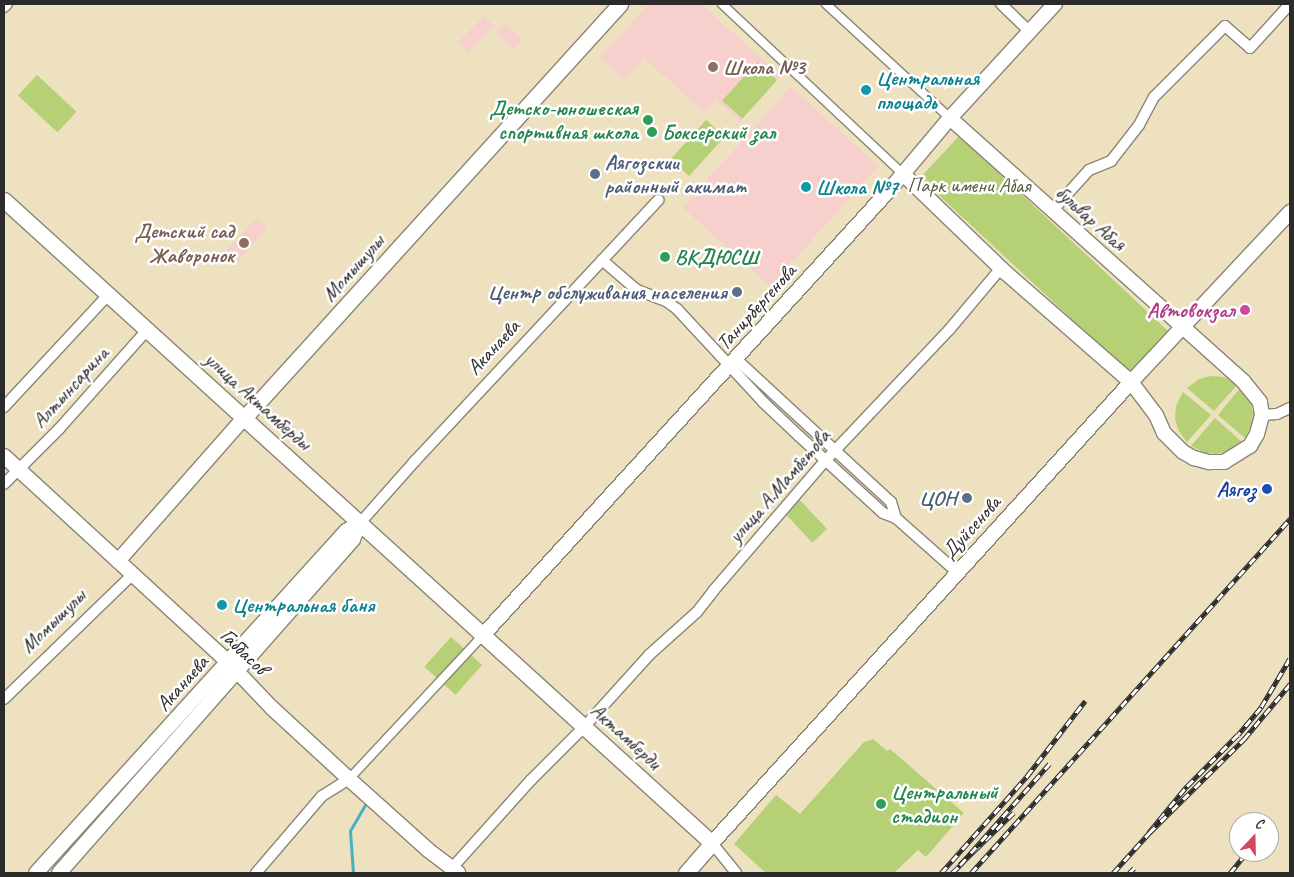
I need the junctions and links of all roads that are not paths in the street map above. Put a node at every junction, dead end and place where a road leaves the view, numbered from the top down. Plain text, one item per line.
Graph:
1 (7, 4) edge
2 (620, 4) edge
3 (722, 4) edge
4 (826, 4) edge
5 (1001, 4) edge
6 (1055, 4) edge
7 (1290, 4) edge
8 (4, 7) edge
9 (1030, 32) junction
10 (950, 118) junction
11 (902, 174) junction
12 (4, 200) edge
13 (658, 200) dead end
14 (1053, 210) junction
15 (1290, 212) edge
16 (602, 260) junction
17 (1001, 268) junction
18 (109, 294) junction
19 (1184, 327) junction
20 (148, 329) junction
21 (732, 362) junction
22 (1131, 382) junction
23 (4, 407) edge
24 (1290, 408) edge
25 (1262, 415) junction
26 (246, 418) junction
27 (835, 451) junction
28 (4, 456) edge
29 (825, 461) junction
30 (18, 470) junction
31 (4, 484) edge
32 (896, 518) junction
33 (360, 523) junction
34 (118, 560) junction
35 (958, 573) junction
36 (133, 574) junction
37 (484, 634) junction
38 (233, 667) junction
39 (4, 699) edge
40 (584, 727) junction
41 (349, 779) junction
42 (712, 843) junction
43 (455, 871) edge
44 (36, 873) edge
45 (59, 873) edge
46 (256, 873) edge
47 (686, 873) edge
48 (736, 873) edge

1 - 8 street
2 - 26 main road, Момышулы
3 - 11 street
4 - 10 street
5 - 9 street
6 - 9 street, Танирбергенова
7 - 14 street
9 - 10 street, Танирбергенова
10 - 11 street, Танирбергенова
10 - 14 street, бульвар Абая
11 - 17 street
11 - 21 street, Танирбергенова
12 - 18 main road, улица Актамберды
13 - 16 street, Аканаева
14 - 19 street, бульвар Абая
15 - 19 street, Дуйсенова
16 - 21 street
16 - 33 street, Аканаева
17 - 22 street
17 - 27 street, улица А.Мамбетова
18 - 20 main road, улица Актамберды
18 - 23 street, Алтынсарина
19 - 22 street, Дуйсенова
19 - 25 street
20 - 26 main road, улица Актамберды
20 - 30 street, Алтынсарина
21 - 27 street
21 - 29 street
21 - 37 street, Танирбергенова
22 - 25 street
22 - 35 street, Дуйсенова
24 - 25 street
26 - 33 main road, улица Актамберды
26 - 34 street, Момышулы
27 - 29 street, улица А.Мамбетова
27 - 32 street
28 - 30 street, Габбасов
29 - 32 street
29 - 40 street, улица А.Мамбетова
30 - 31 street, Алтынсарина
30 - 34 street, Габбасов
32 - 35 street
33 - 37 main road, улица Актамберды
33 - 38 street, Аканаева
34 - 36 street, Габбасов
35 - 42 street, Дуйсенова
36 - 38 street, Габбасов
36 - 39 street, Момышулы
37 - 40 main road, Актамберди
37 - 41 street
38 - 41 street, Габбасов
38 - 44 street, Аканаева
38 - 45 street, Аканаева
40 - 42 main road, Актамберди
40 - 43 street, улица А.Мамбетова
41 - 43 street, Габбасов
41 - 46 street
42 - 47 main road, Дуйсенова
42 - 48 street, Актамберди

